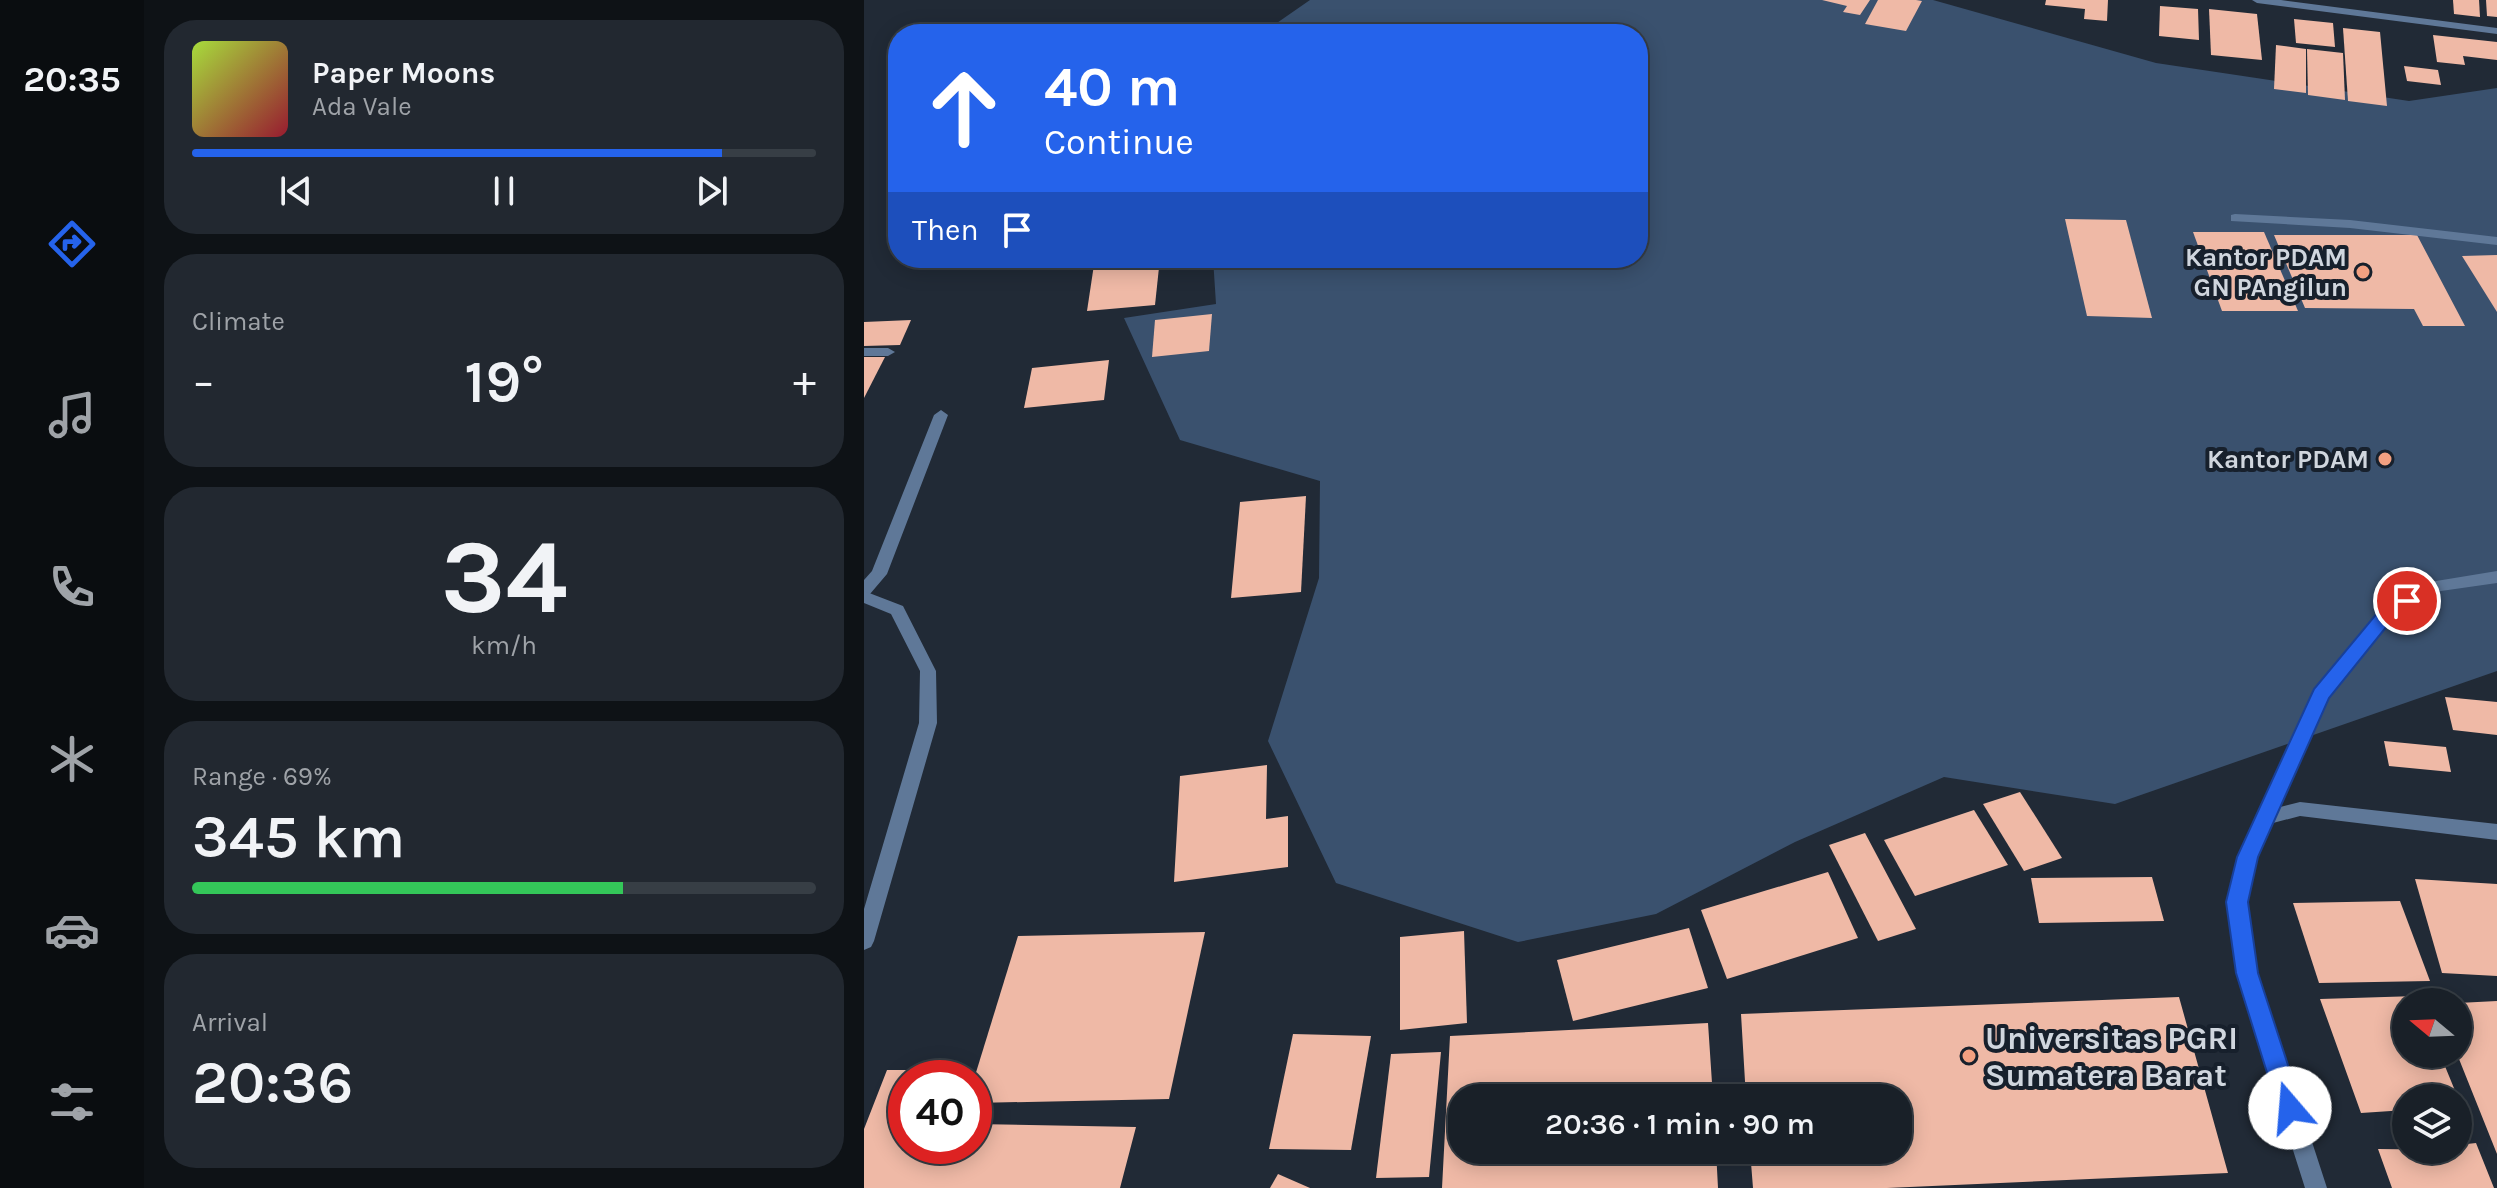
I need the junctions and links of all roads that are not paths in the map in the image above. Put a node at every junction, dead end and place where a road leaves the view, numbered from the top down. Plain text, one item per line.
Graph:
1 (2257, 0) edge
2 (2376, 0) edge
3 (2380, 15) junction
4 (2497, 31) edge
5 (2235, 218) dead end
6 (2497, 241) edge
7 (864, 352) edge
8 (888, 352) dead end
9 (941, 415) dead end
10 (2497, 577) edge
11 (864, 590) edge
12 (864, 597) edge
13 (2267, 817) junction
14 (2497, 832) edge
15 (864, 941) edge
16 (2316, 1188) edge

1 - 3 street
2 - 3 street
3 - 4 street
5 - 6 street
7 - 8 street
9 - 11 street
10 - 13 street
12 - 15 street
13 - 14 street
13 - 16 street

